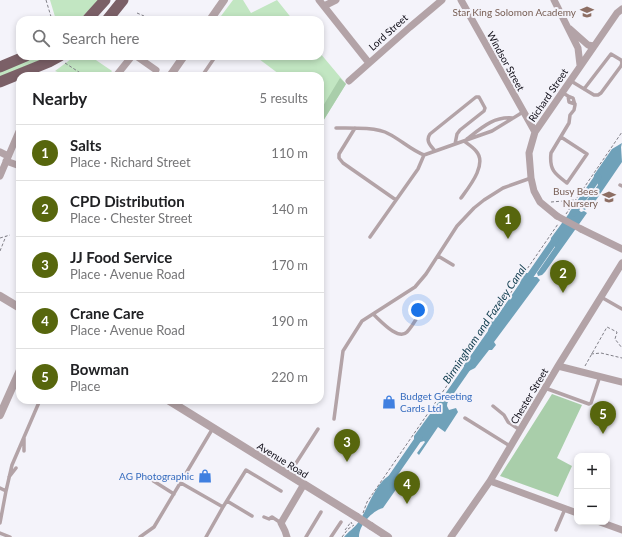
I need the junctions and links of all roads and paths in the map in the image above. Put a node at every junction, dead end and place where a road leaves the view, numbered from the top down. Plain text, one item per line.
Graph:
1 (46, 0) edge
2 (105, 0) edge
3 (124, 0) edge
4 (224, 0) edge
5 (319, 0) edge
6 (336, 0) edge
7 (442, 0) edge
8 (461, 0) edge
9 (554, 0) edge
10 (324, 6) junction
11 (622, 9) edge
12 (137, 12) dead end
13 (51, 16) edge
14 (91, 16) edge
15 (110, 16) edge
16 (144, 16) edge
17 (213, 16) edge
18 (567, 26) junction
19 (592, 48) junction
20 (579, 52) junction
21 (17, 60) edge
22 (51, 60) edge
23 (62, 60) edge
24 (129, 60) edge
25 (142, 60) edge
26 (181, 60) edge
27 (214, 60) edge
28 (369, 64) junction
29 (580, 65) junction
30 (0, 67) edge
31 (156, 70) dead end
32 (23, 72) edge
33 (79, 72) edge
34 (119, 72) edge
35 (173, 72) edge
36 (205, 72) edge
37 (16, 75) edge
38 (349, 81) dead end
39 (570, 81) junction
40 (0, 82) edge
41 (584, 89) junction
42 (565, 94) junction
43 (523, 112) junction
44 (513, 118) junction
45 (336, 128) dead end
46 (355, 128) junction
47 (535, 132) junction
48 (622, 132) edge
49 (561, 137) junction
50 (16, 139) edge
51 (464, 141) junction
52 (455, 144) junction
53 (435, 151) junction
54 (0, 152) edge
55 (424, 155) junction
56 (8, 158) junction
57 (16, 163) edge
58 (0, 176) edge
59 (531, 178) junction
60 (461, 198) dead end
61 (396, 200) junction
62 (576, 200) junction
63 (540, 202) junction
64 (560, 219) junction
65 (10, 235) dead end
66 (6, 236) junction
67 (370, 237) dead end
68 (0, 238) edge
69 (622, 249) edge
70 (0, 251) edge
71 (438, 256) junction
72 (622, 263) edge
73 (453, 265) dead end
74 (0, 296) edge
75 (601, 296) junction
76 (16, 306) edge
77 (622, 309) edge
78 (421, 311) dead end
79 (373, 314) junction
80 (622, 348) edge
81 (591, 354) junction
82 (622, 358) edge
83 (585, 363) dead end
84 (558, 366) junction
85 (600, 376) junction
86 (16, 379) edge
87 (622, 382) edge
88 (545, 388) junction
89 (445, 396) dead end
90 (449, 399) dead end
91 (38, 404) edge
92 (174, 404) edge
93 (493, 406) dead end
94 (0, 415) edge
95 (465, 418) dead end
96 (334, 419) dead end
97 (213, 428) junction
98 (318, 429) dead end
99 (520, 430) junction
100 (24, 436) junction
101 (510, 446) junction
102 (24, 451) dead end
103 (16, 468) dead end
104 (144, 475) dead end
105 (289, 475) junction
106 (9, 477) junction
107 (490, 481) junction
108 (180, 483) junction
109 (304, 484) junction
110 (0, 488) edge
111 (6, 491) junction
112 (281, 492) dead end
113 (174, 494) junction
114 (227, 501) junction
115 (224, 507) junction
116 (564, 509) junction
117 (321, 512) dead end
118 (574, 512) edge
119 (252, 516) dead end
120 (264, 517) dead end
121 (357, 520) junction
122 (341, 522) dead end
123 (0, 523) edge
124 (281, 523) junction
125 (608, 525) edge
126 (348, 529) junction
127 (556, 530) dead end
128 (622, 530) edge
129 (0, 533) edge
130 (288, 536) edge
131 (10, 537) edge
132 (140, 537) edge
133 (206, 537) edge
134 (306, 537) edge
135 (331, 537) edge
136 (342, 537) edge
137 (388, 537) edge
138 (451, 537) edge

1 - 13 path
2 - 14 main road
3 - 15 main road
4 - 17 street
5 - 10 street
6 - 10 street
7 - 28 street, Lord Street
8 - 43 street, Windsor Street
9 - 18 street
10 - 28 street
11 - 19 street, Richard Street
12 - 16 path
18 - 19 street
18 - 20 street
19 - 20 street
19 - 29 street, Richard Street
20 - 29 street
21 - 30 main road
22 - 32 main road
23 - 33 path
24 - 34 street
25 - 31 street
26 - 35 street
27 - 36 lane
28 - 38 street, Lord Street
29 - 39 street, Richard Street
37 - 40 main road
39 - 41 lane
39 - 42 street, Richard Street
41 - 41 lane
42 - 47 street, Richard Street
42 - 49 lane
43 - 44 lane
43 - 47 street, Windsor Street
44 - 51 lane
44 - 51 lane
45 - 46 lane
46 - 55 lane
46 - 61 lane
47 - 59 street, Richard Street
48 - 62 path
49 - 49 lane
50 - 56 street
51 - 52 lane
51 - 60 lane
52 - 53 lane
52 - 53 lane
53 - 55 lane
54 - 56 street
55 - 61 lane
56 - 57 street
56 - 58 street
59 - 63 street, Richard Street
59 - 71 lane
61 - 67 lane
62 - 63 path
62 - 64 path
63 - 64 street, Richard Street
64 - 69 street, Richard Street, bridge
64 - 121 path
65 - 66 path
66 - 68 path
66 - 70 path
71 - 73 lane
71 - 79 lane
72 - 75 street, Chester Street
74 - 76 street
75 - 77 lane
75 - 84 street, Chester Street
78 - 79 lane
79 - 96 lane
80 - 81 path
81 - 82 path
81 - 83 path
84 - 85 street
84 - 88 street, Chester Street
85 - 87 street
85 - 88 lane
86 - 94 street
88 - 99 street, Chester Street
89 - 90 path
91 - 100 lane
92 - 97 street, Avenue Road
93 - 99 lane
95 - 101 lane
97 - 105 street, Avenue Road
97 - 108 lane
98 - 105 lane
99 - 101 street, Chester Street
100 - 102 lane
100 - 106 lane
101 - 107 street, Chester Street
103 - 106 lane
104 - 113 lane
105 - 109 street, Avenue Road
106 - 111 lane
107 - 116 street
107 - 138 street, Chester Street
108 - 113 lane
108 - 115 lane
109 - 121 street, Avenue Road
109 - 124 street
110 - 111 lane
111 - 123 lane
112 - 114 lane
113 - 132 lane
114 - 115 lane
114 - 119 lane
115 - 133 lane
116 - 118 street
116 - 127 lane
117 - 134 lane
120 - 124 lane
121 - 126 path
121 - 126 path
121 - 137 street, Avenue Road, bridge
122 - 135 lane
124 - 130 street
125 - 128 street
126 - 136 path
129 - 131 lane

